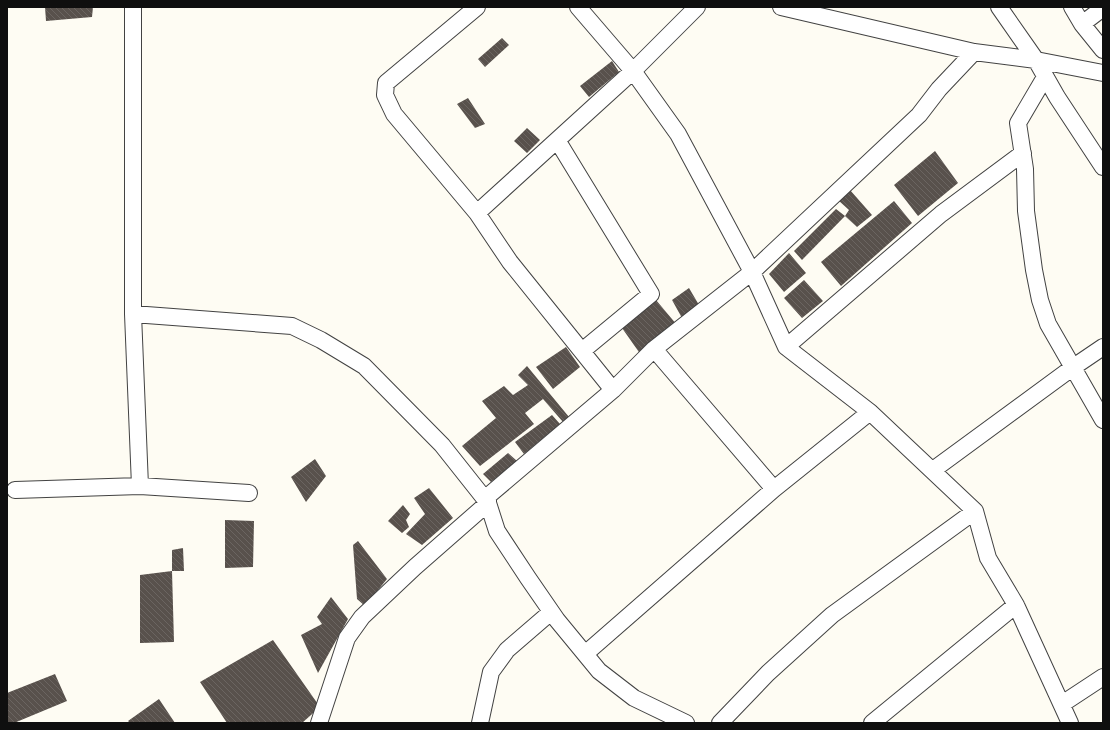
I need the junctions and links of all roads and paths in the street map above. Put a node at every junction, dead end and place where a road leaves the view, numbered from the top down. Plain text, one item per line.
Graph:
1 (133, 7) edge
2 (477, 7) edge
3 (578, 7) edge
4 (697, 7) edge
5 (781, 7) edge
6 (1000, 7) edge
7 (1072, 7) edge
8 (1103, 8) edge
9 (1082, 24) junction
10 (1103, 50) edge
11 (974, 52) junction
12 (1036, 60) junction
13 (633, 71) junction
14 (1103, 73) edge
15 (1044, 77) junction
16 (557, 140) junction
17 (1023, 153) junction
18 (1103, 167) edge
19 (477, 213) junction
20 (752, 272) junction
21 (134, 314) junction
22 (786, 347) junction
23 (1103, 348) edge
24 (654, 349) junction
25 (582, 351) junction
26 (1072, 368) junction
27 (613, 390) junction
28 (870, 412) junction
29 (1103, 420) edge
30 (933, 470) junction
31 (140, 486) junction
32 (774, 489) junction
33 (15, 490) dead end
34 (249, 493) dead end
35 (488, 502) junction
36 (974, 510) junction
37 (1016, 605) junction
38 (551, 612) junction
39 (585, 654) junction
40 (1103, 677) edge
41 (1062, 704) junction
42 (666, 719) edge
43 (319, 723) edge
44 (480, 723) edge
45 (686, 723) edge
46 (720, 723) edge
47 (872, 723) edge
48 (1070, 723) edge

1 - 21 street
2 - 19 street
3 - 13 street
4 - 13 street
5 - 11 street
6 - 12 street
7 - 9 street
8 - 9 street
9 - 10 street
11 - 12 street
11 - 20 street
12 - 14 street
12 - 15 street
13 - 16 street
13 - 20 street
15 - 17 street
15 - 18 street
16 - 19 street
16 - 25 street
17 - 22 street
17 - 26 street
19 - 25 street
20 - 22 street
20 - 24 street
21 - 31 street
21 - 35 street
22 - 28 street
23 - 26 street
24 - 27 street
24 - 32 street
25 - 27 street
26 - 29 street
26 - 30 street
27 - 35 street
28 - 30 street
28 - 32 street
30 - 36 street
31 - 33 street
31 - 34 street
32 - 39 street
35 - 38 street
35 - 43 street
36 - 37 street
36 - 46 street
37 - 41 street
37 - 47 street
38 - 39 street
38 - 44 street
39 - 42 street
40 - 41 street
41 - 48 street
42 - 45 street

